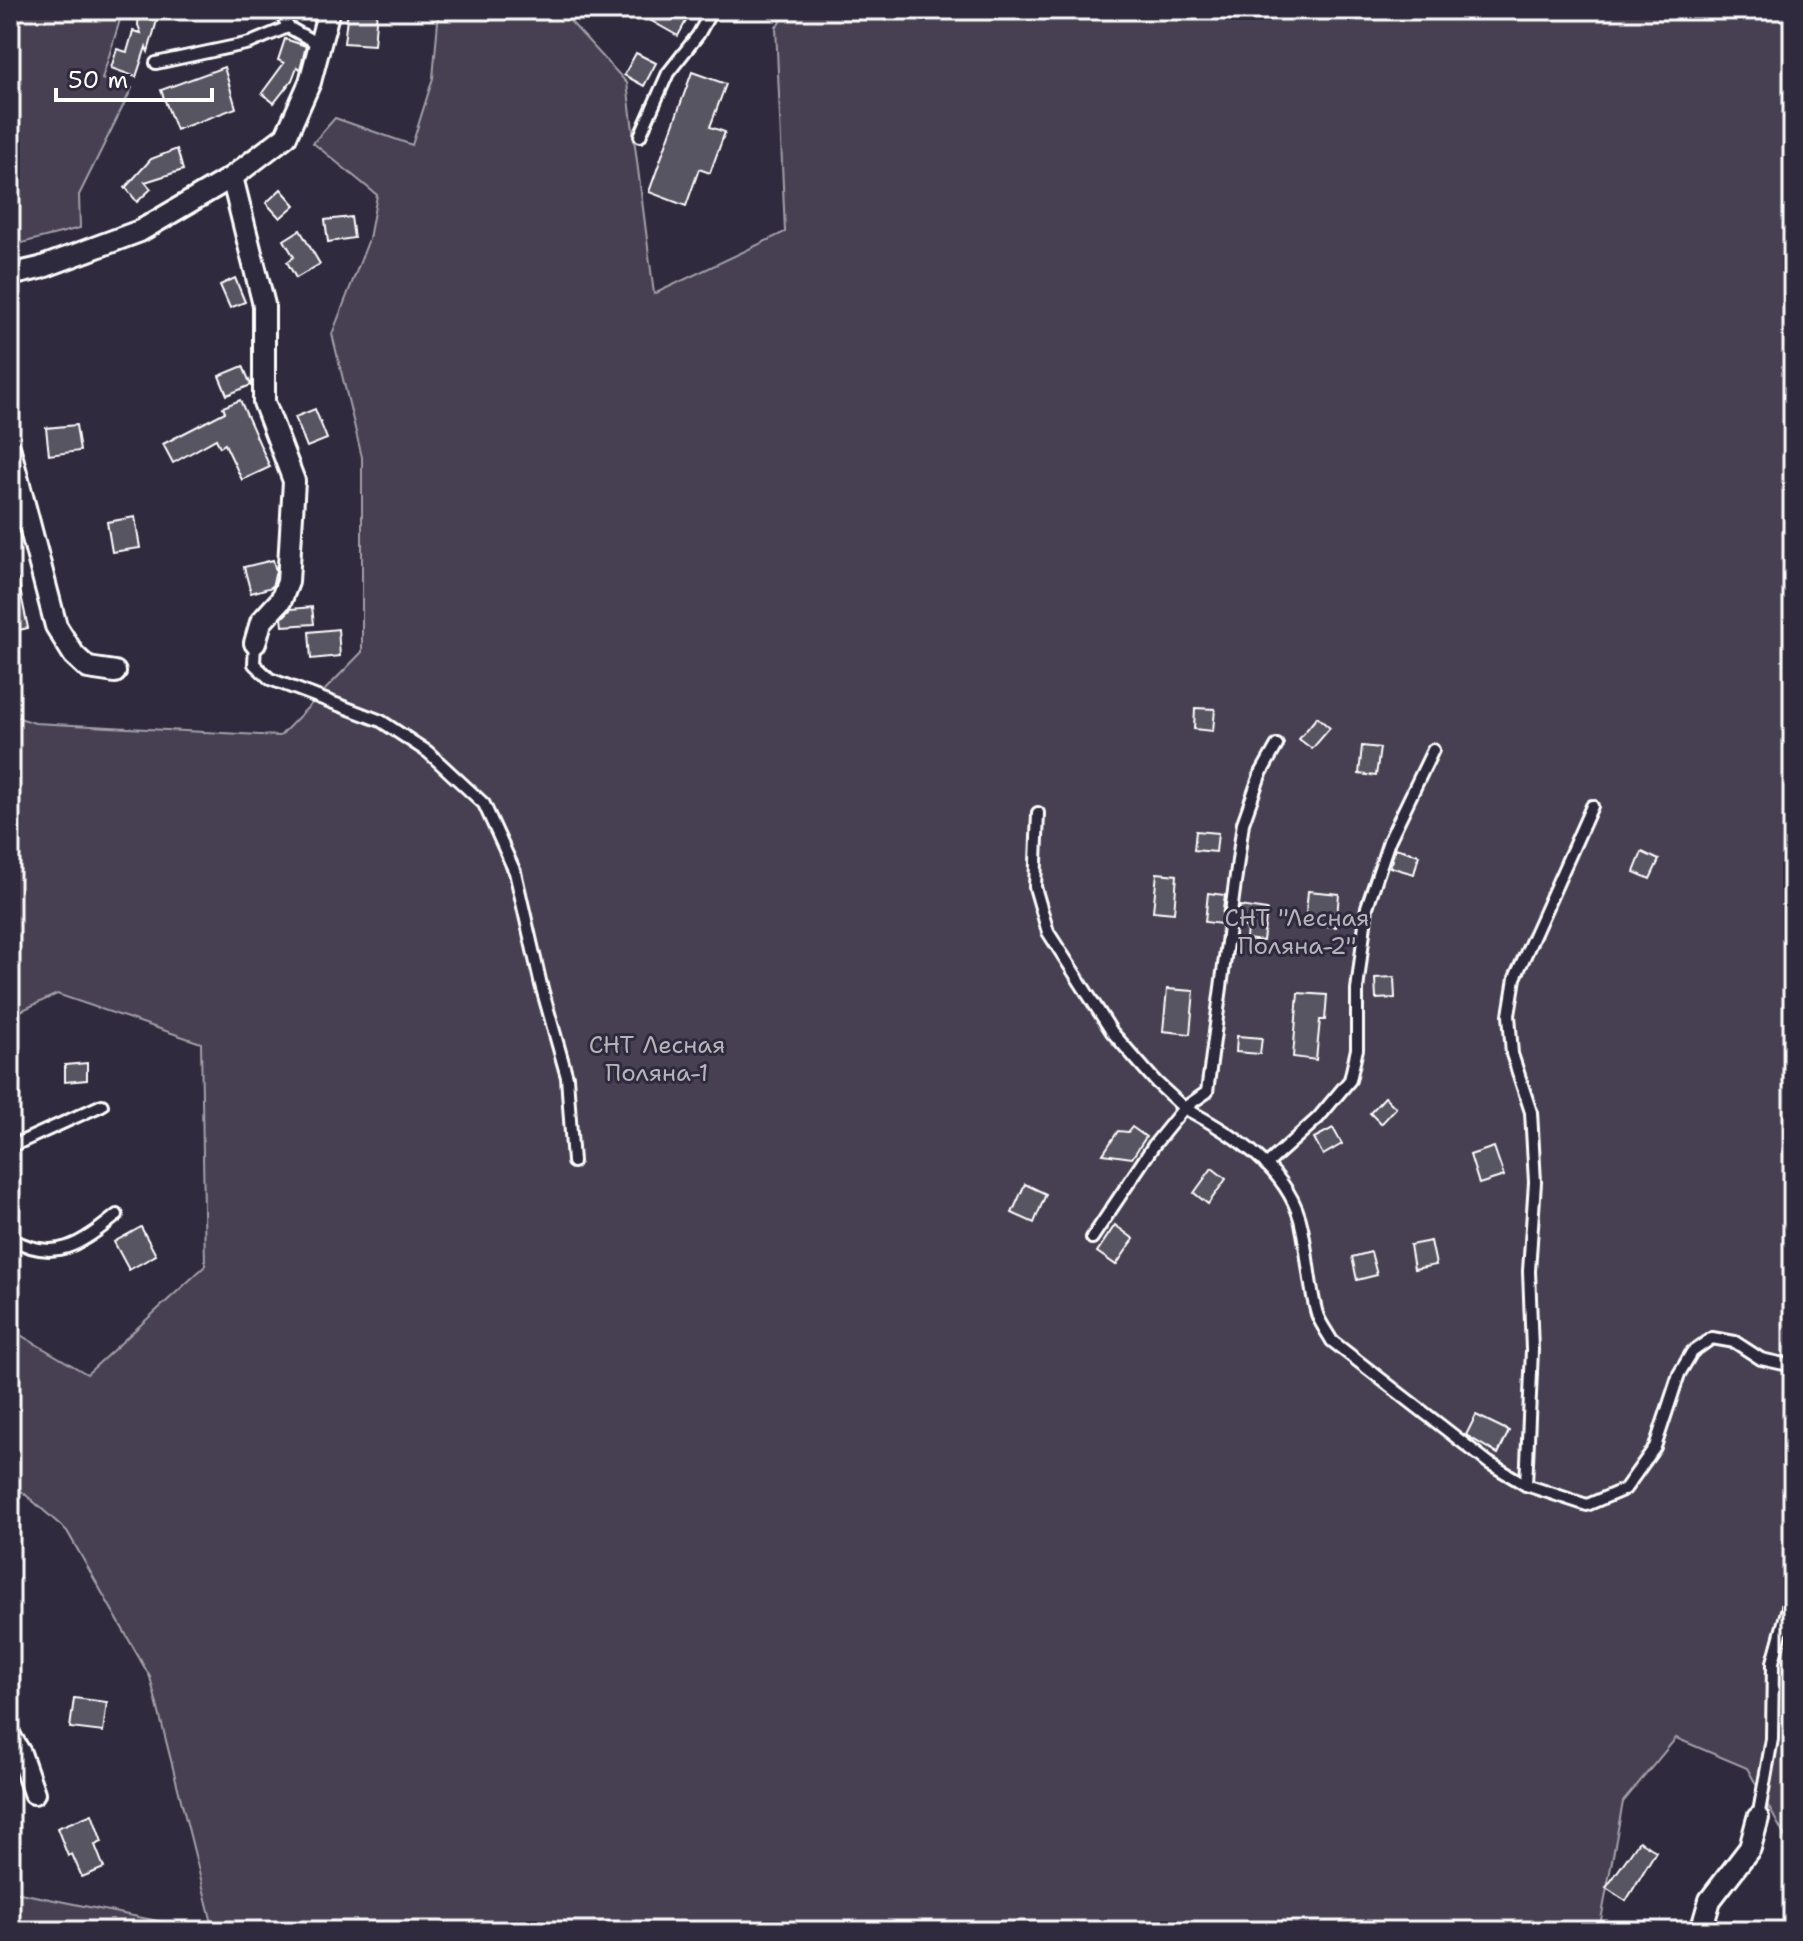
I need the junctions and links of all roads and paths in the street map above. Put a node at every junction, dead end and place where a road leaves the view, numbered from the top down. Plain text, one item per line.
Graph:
1 (280, 10) edge
2 (329, 10) edge
3 (707, 10) edge
4 (288, 27) junction
5 (320, 45) junction
6 (156, 63) dead end
7 (640, 136) dead end
8 (232, 177) junction
9 (10, 275) edge
10 (10, 450) edge
11 (255, 643) joint
12 (115, 672) dead end
13 (1277, 745) dead end
14 (1433, 750) dead end
15 (1592, 806) dead end
16 (1038, 813) dead end
17 (102, 1105) dead end
18 (1184, 1108) junction
19 (10, 1147) edge
20 (573, 1162) dead end
21 (1266, 1165) junction
22 (117, 1215) dead end
23 (10, 1238) edge
24 (1092, 1238) dead end
25 (1793, 1366) edge
26 (1526, 1485) junction
27 (1793, 1589) edge
28 (10, 1736) edge
29 (34, 1793) dead end
30 (1758, 1818) joint
31 (1701, 1931) edge

1 - 4 lane
2 - 5 street
3 - 7 lane
4 - 5 lane
4 - 6 lane
5 - 8 street
8 - 9 street
8 - 11 street
10 - 12 street
11 - 20 lane
13 - 18 lane
14 - 21 lane
15 - 26 lane
16 - 18 lane
17 - 19 lane
18 - 21 lane
18 - 24 lane
21 - 26 lane
22 - 23 lane
25 - 26 lane
27 - 30 lane
28 - 29 street
30 - 31 street

